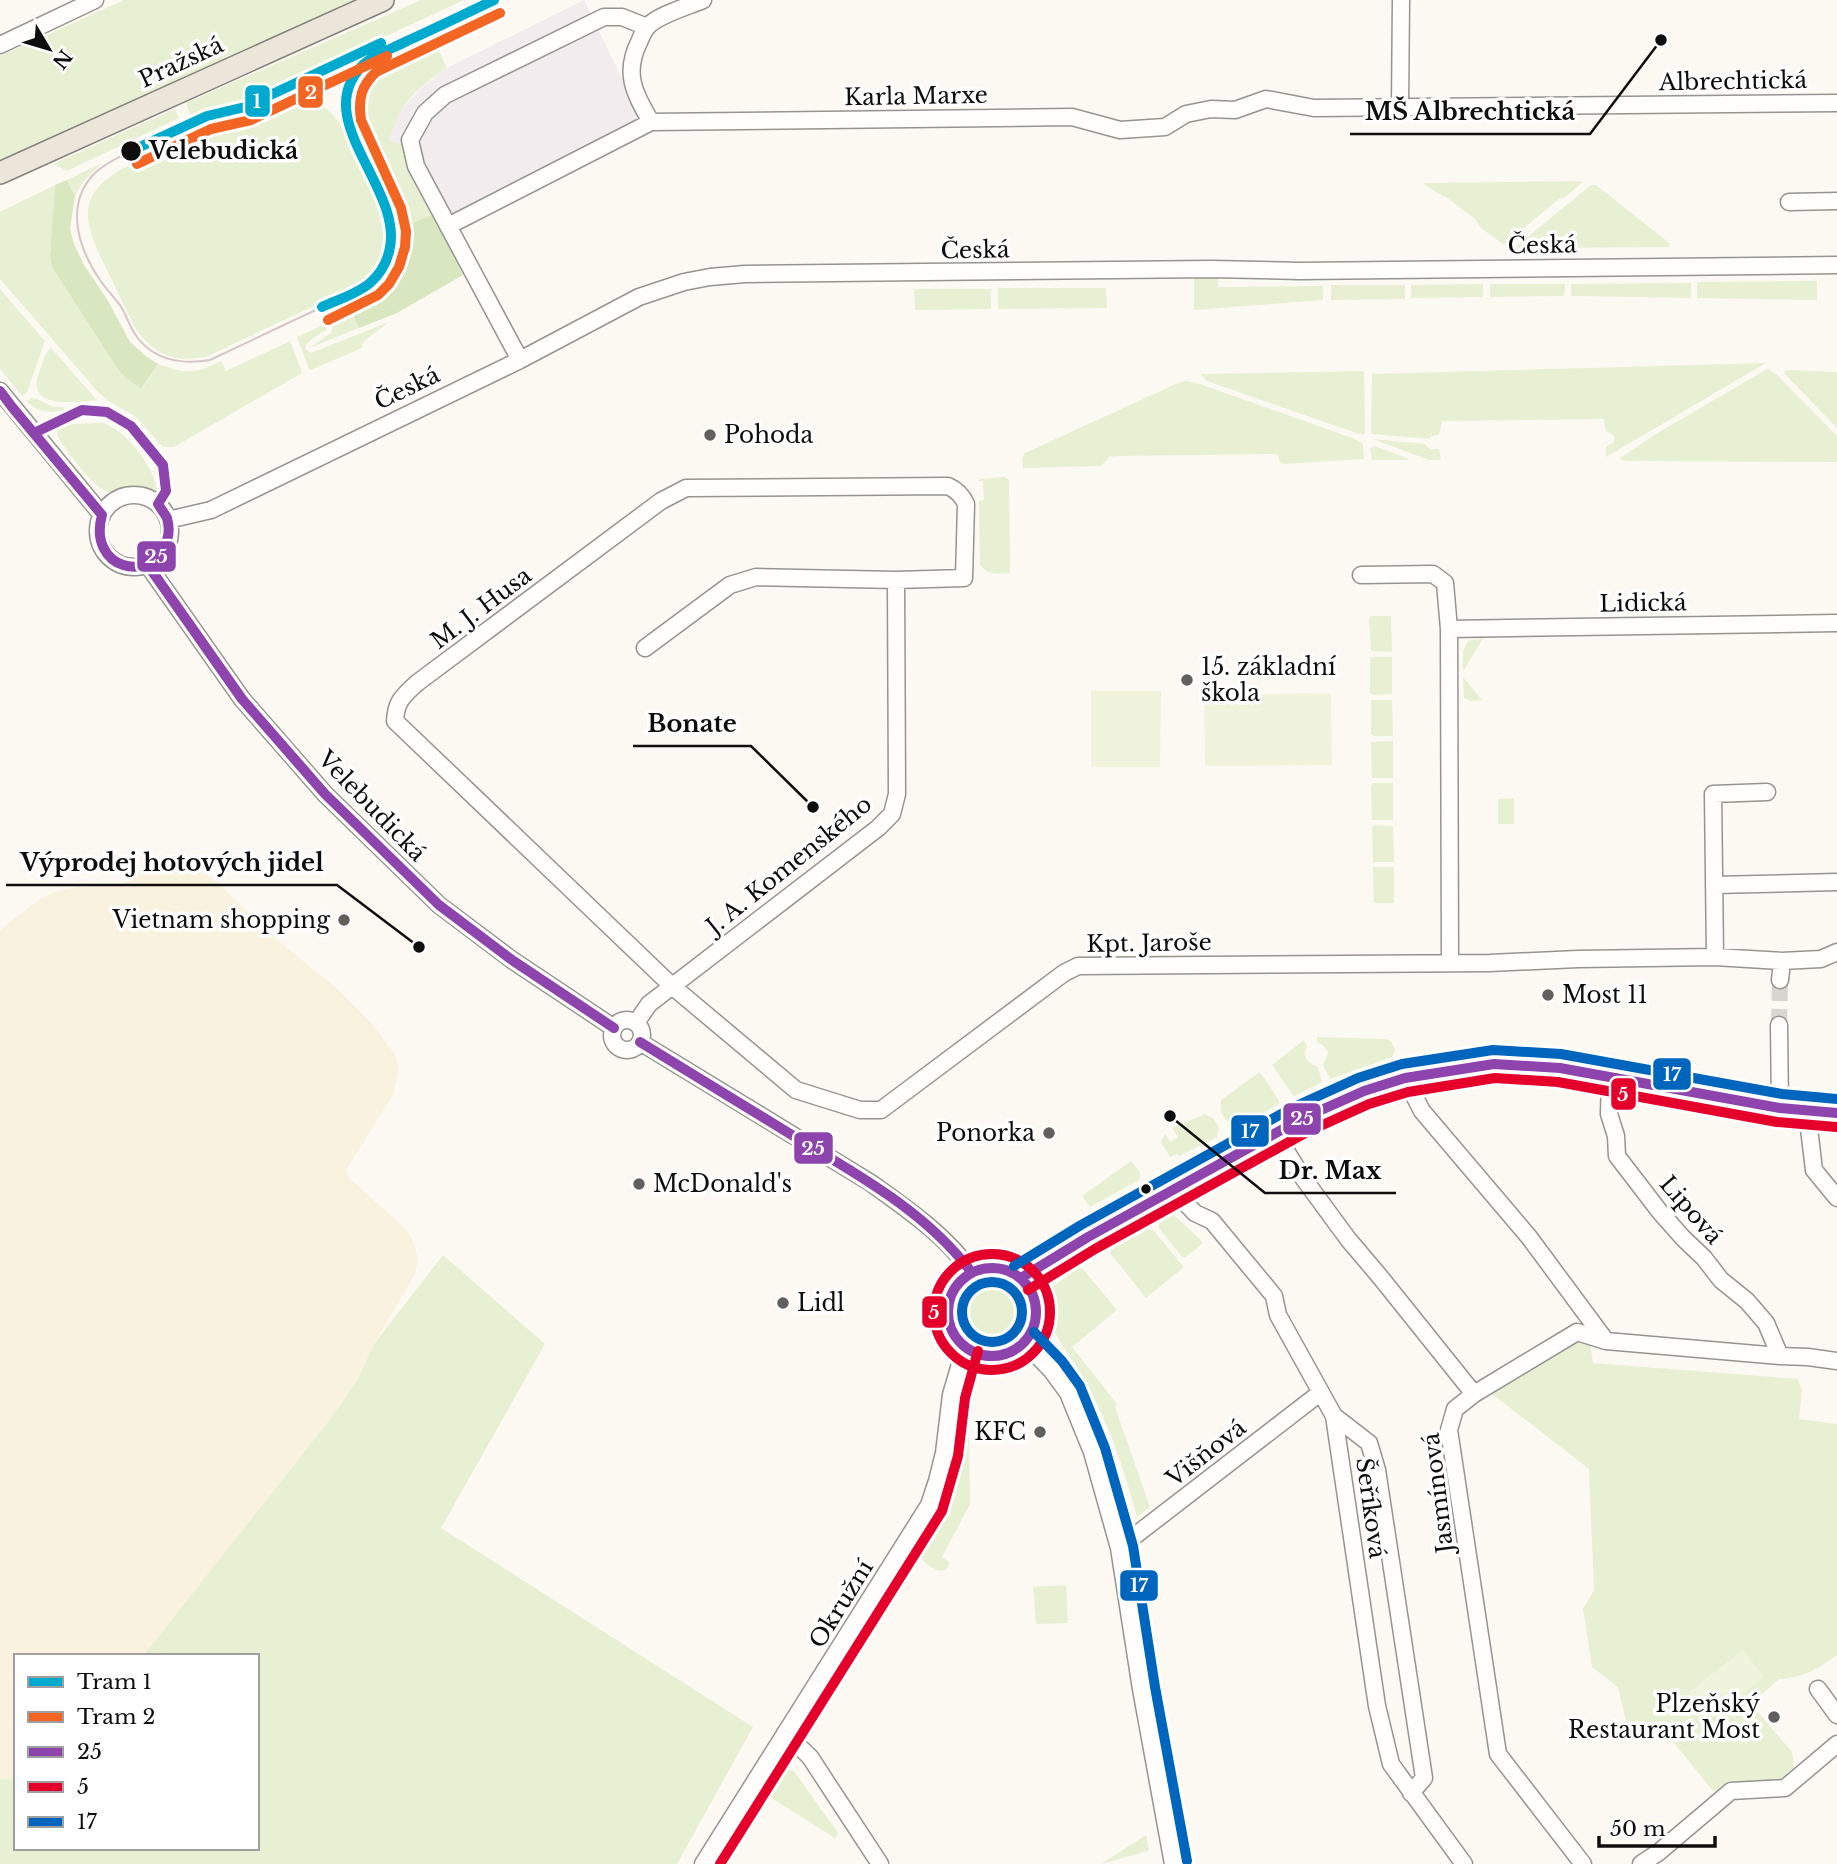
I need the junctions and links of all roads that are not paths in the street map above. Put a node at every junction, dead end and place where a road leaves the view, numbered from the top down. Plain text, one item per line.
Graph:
1 (95, 0) edge
2 (383, 0) edge
3 (703, 0) edge
4 (1401, 0) edge
5 (647, 27) junction
6 (0, 45) edge
7 (1837, 103) edge
8 (1400, 107) junction
9 (651, 122) junction
10 (0, 173) edge
11 (1837, 201) edge
12 (1790, 202) dead end
13 (448, 226) junction
14 (1837, 265) edge
15 (520, 360) junction
16 (0, 391) edge
17 (102, 515) junction
18 (168, 520) junction
19 (147, 564) junction
20 (1361, 575) dead end
21 (896, 580) junction
22 (1837, 622) edge
23 (1449, 629) junction
24 (645, 648) dead end
25 (1767, 792) dead end
26 (1837, 881) edge
27 (1714, 885) junction
28 (1837, 952) edge
29 (1715, 957) junction
30 (1782, 961) junction
31 (1450, 963) junction
32 (1780, 981) tunnel mouth
33 (672, 986) junction
34 (636, 1023) junction
35 (1779, 1025) tunnel mouth
36 (614, 1028) junction
37 (640, 1042) junction
38 (1610, 1076) junction
39 (1405, 1078) junction
40 (1780, 1108) junction
41 (1807, 1112) junction
42 (1837, 1113) edge
43 (1275, 1133) junction
44 (1173, 1189) junction
45 (1837, 1198) edge
46 (972, 1272) junction
47 (1021, 1278) junction
48 (1606, 1341) junction
49 (1024, 1342) junction
50 (965, 1347) junction
51 (1780, 1356) junction
52 (1837, 1361) edge
53 (1320, 1393) junction
54 (1474, 1394) junction
55 (1334, 1416) junction
56 (1119, 1548) junction
57 (1818, 1689) dead end
58 (1837, 1715) edge
59 (785, 1733) junction
60 (1837, 1744) edge
61 (1411, 1793) junction
62 (703, 1864) edge
63 (880, 1864) edge
64 (1173, 1864) edge
65 (1464, 1864) edge
66 (1583, 1864) edge
67 (1641, 1864) edge

1 - 6 street
2 - 10 main road, Pražská
3 - 5 street
4 - 8 street
5 - 9 street
5 - 13 street
7 - 8 street, Albrechtická
8 - 9 street, Karla Marxe
9 - 13 street, Karla Marxe
11 - 12 street
13 - 15 street
14 - 15 street, Česká
15 - 18 street, Česká
16 - 17 street
17 - 18 street
17 - 19 street
18 - 19 street
19 - 36 street, Velebudická
20 - 23 street
21 - 24 street
21 - 33 street, J. A. Komenského
21 - 33 street, M. J. Husa
22 - 23 street, Lidická
23 - 31 street
25 - 27 street
26 - 27 street
27 - 29 street
28 - 30 street, Kpt. Jaroše
29 - 30 street, Kpt. Jaroše
29 - 31 street, Kpt. Jaroše
30 - 32 street
31 - 33 street, Kpt. Jaroše
33 - 34 street, J. A. Komenského
34 - 36 street
34 - 37 street
35 - 40 street
36 - 37 street
37 - 46 street
38 - 39 street
38 - 40 street
38 - 51 street, Lipová
39 - 43 street
39 - 48 street
40 - 41 street
41 - 42 street
41 - 45 street
43 - 44 street
43 - 54 street
44 - 47 street
44 - 53 street, Šeříková
46 - 47 street
46 - 50 street
47 - 49 street
48 - 51 street, Jasmínová
48 - 54 street, Jasmínová
49 - 50 street
49 - 56 street
50 - 59 street, Okružní
51 - 52 street, Jasmínová
53 - 55 street, Šeříková
53 - 56 street, Višňová
54 - 66 street, Jasmínová
55 - 61 street, Šeříková
55 - 61 street
56 - 64 street
57 - 58 street
59 - 62 street, Okružní
59 - 63 street
60 - 67 street
61 - 65 street, Šeříková

